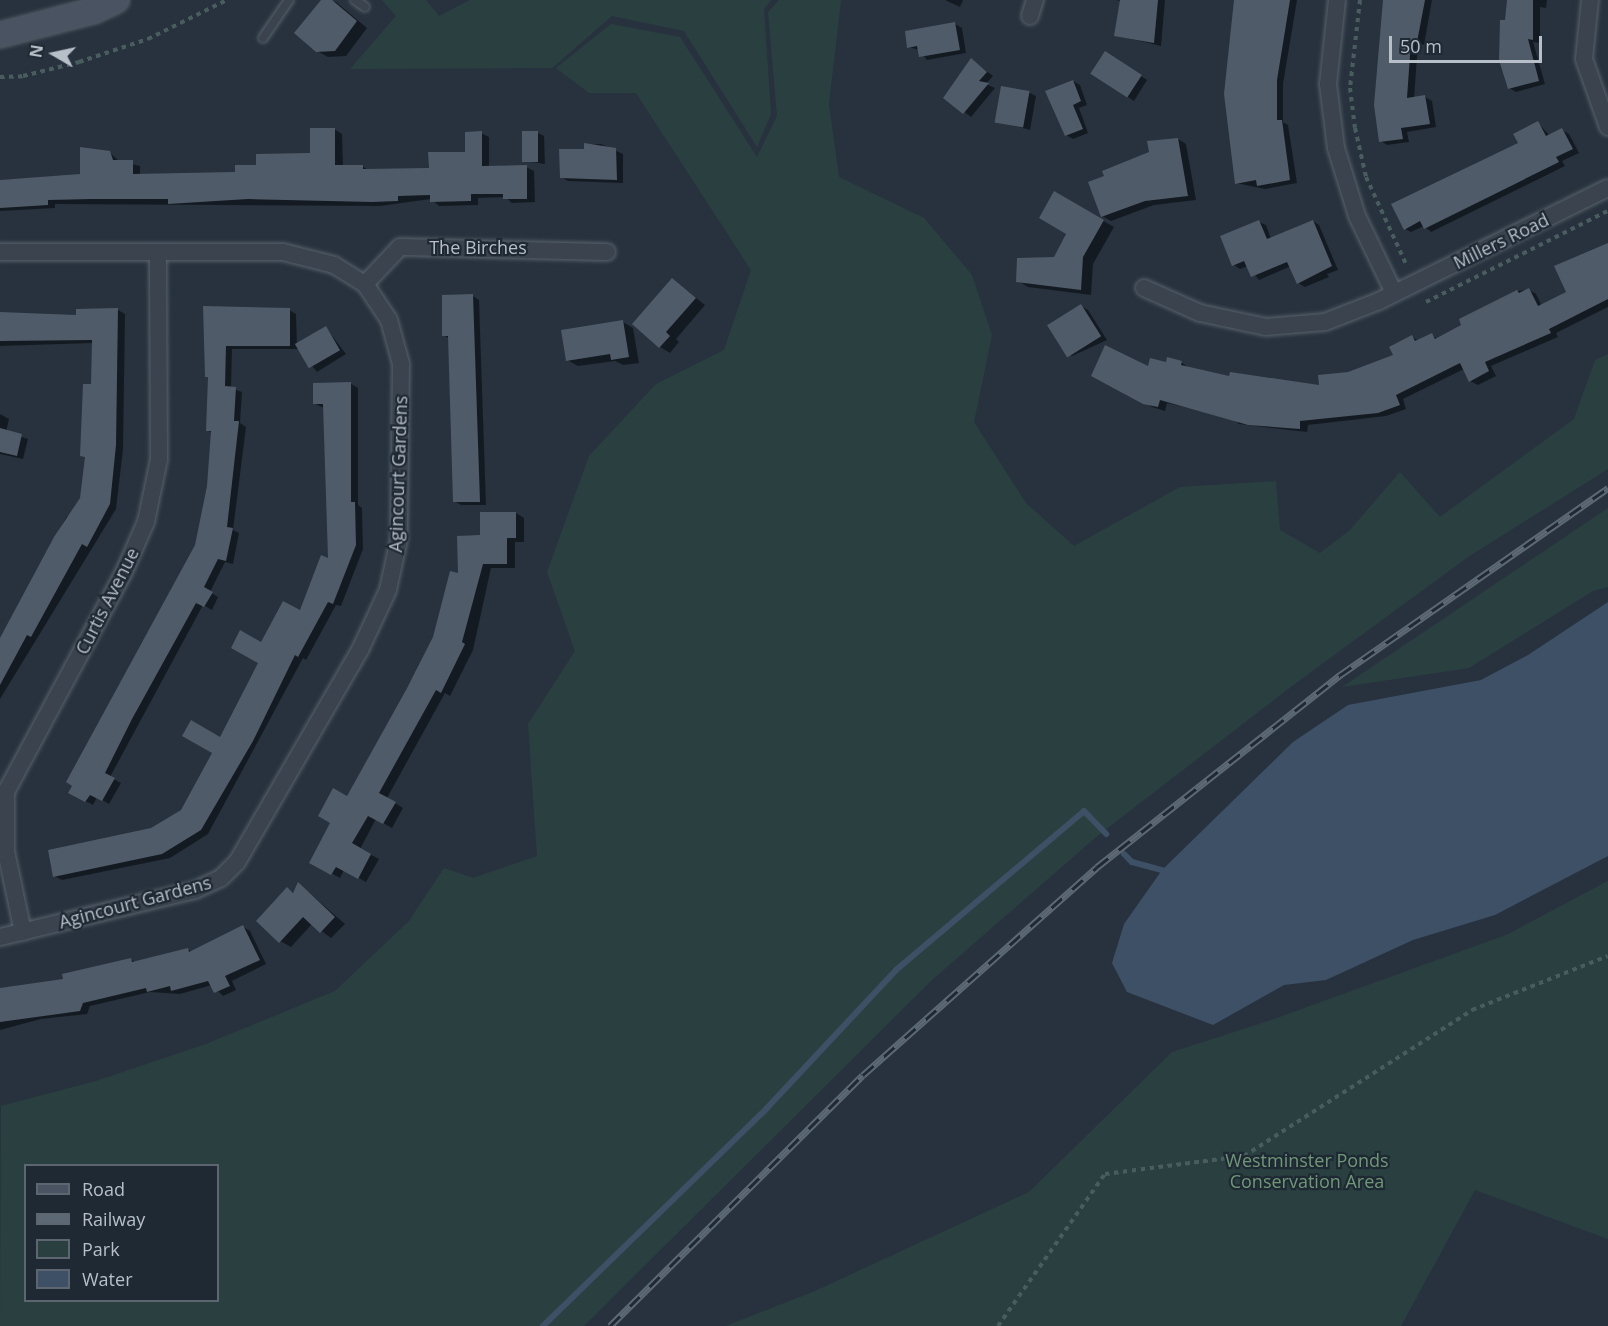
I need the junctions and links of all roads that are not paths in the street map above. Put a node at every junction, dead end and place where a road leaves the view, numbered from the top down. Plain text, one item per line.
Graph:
1 (117, 0) edge
2 (289, 0) edge
3 (355, 0) edge
4 (1035, 0) edge
5 (1337, 0) edge
6 (1590, 0) edge
7 (365, 7) dead end
8 (1030, 16) dead end
9 (0, 35) edge
10 (263, 38) dead end
11 (1608, 127) edge
12 (1608, 188) edge
13 (0, 252) edge
14 (607, 252) dead end
15 (158, 254) junction
16 (365, 284) junction
17 (1144, 288) dead end
18 (1394, 293) junction
19 (23, 932) junction
20 (0, 937) edge

1 - 9 main road
2 - 10 lane
3 - 7 lane
4 - 8 street
5 - 18 street
6 - 11 street
12 - 18 street, Millers Road
13 - 15 street, Agincourt Gardens
14 - 16 street, The Birches
15 - 16 street, Agincourt Gardens
15 - 19 street, Curtis Avenue
16 - 19 street, Agincourt Gardens
17 - 18 street, Millers Road
19 - 20 street, Agincourt Gardens

